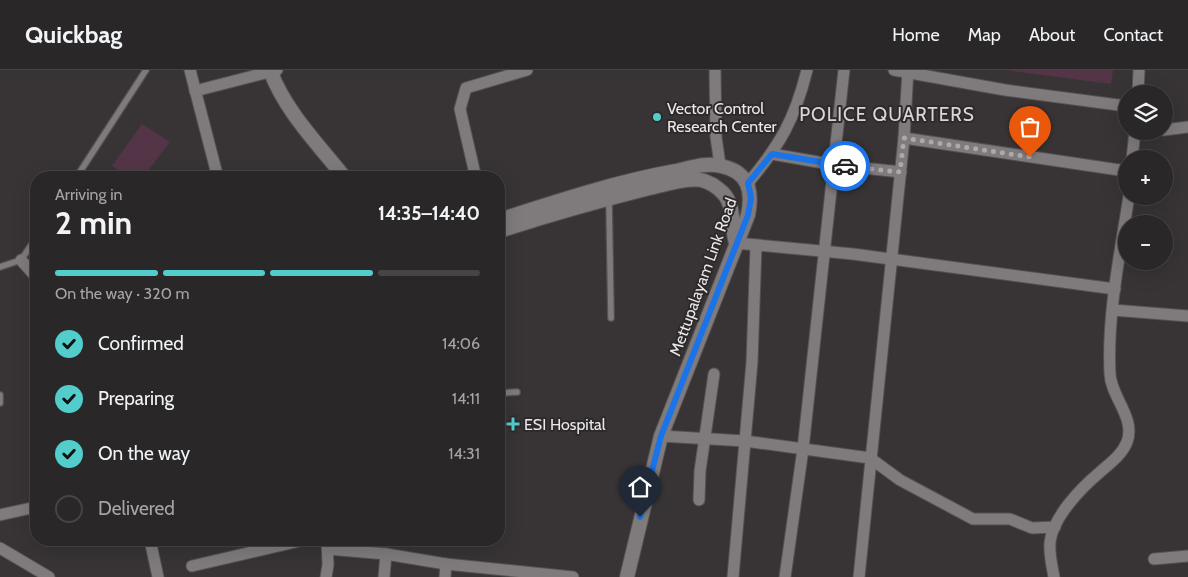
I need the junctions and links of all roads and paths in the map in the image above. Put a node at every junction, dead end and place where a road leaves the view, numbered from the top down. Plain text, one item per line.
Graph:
1 (146, 70) edge
2 (190, 70) edge
3 (527, 70) edge
4 (715, 70) edge
5 (807, 70) edge
6 (844, 70) edge
7 (894, 70) edge
8 (1140, 70) edge
9 (272, 71) edge
10 (908, 71) edge
11 (1139, 85) edge
12 (195, 90) junction
13 (1118, 105) edge
14 (1188, 127) edge
15 (1173, 129) edge
16 (904, 138) junction
17 (772, 154) junction
18 (720, 165) junction
19 (835, 165) junction
20 (1118, 170) edge
21 (81, 171) edge
22 (216, 171) edge
23 (339, 171) edge
24 (474, 171) edge
25 (900, 172) junction
26 (748, 183) junction
27 (609, 198) junction
28 (1128, 205) edge
29 (505, 218) edge
30 (505, 229) edge
31 (736, 243) junction
32 (756, 246) junction
33 (30, 247) edge
34 (825, 252) junction
35 (890, 259) junction
36 (21, 260) junction
37 (0, 267) edge
38 (30, 270) edge
39 (1116, 289) junction
40 (1113, 310) junction
41 (1188, 316) edge
42 (611, 318) dead end
43 (714, 374) dead end
44 (517, 392) dead end
45 (505, 393) edge
46 (0, 395) edge
47 (0, 403) edge
48 (661, 436) junction
49 (704, 438) junction
50 (745, 441) junction
51 (803, 449) junction
52 (870, 458) junction
53 (699, 500) dead end
54 (30, 508) edge
55 (0, 515) edge
56 (1055, 527) junction
57 (151, 546) edge
58 (278, 546) edge
59 (328, 546) edge
60 (340, 546) edge
61 (0, 548) edge
62 (386, 554) junction
63 (1188, 556) edge
64 (1154, 558) dead end
65 (446, 564) junction
66 (192, 566) dead end
67 (509, 574) edge
68 (48, 577) edge
69 (158, 577) edge
70 (326, 577) edge
71 (384, 577) edge
72 (445, 577) edge
73 (573, 577) edge
74 (627, 577) edge
75 (733, 577) edge
76 (785, 577) edge
77 (859, 577) edge
78 (1054, 577) edge

1 - 21 lane
2 - 12 street
3 - 24 street
4 - 18 street
5 - 17 street
6 - 19 street
7 - 10 street
8 - 11 street
9 - 12 street
9 - 23 street
10 - 13 street
10 - 16 street
12 - 22 street
14 - 15 street
16 - 20 street
16 - 25 street
17 - 19 street
17 - 26 street
18 - 26 street, Mettupalayam Link Road
18 - 29 street
19 - 25 street
19 - 34 street
25 - 35 street
26 - 31 street, Mettupalayam Link Road
27 - 30 street
27 - 31 street
27 - 42 lane
28 - 39 street
31 - 32 street
31 - 48 street, Mettupalayam Link Road
32 - 34 street
32 - 50 street
33 - 36 lane
34 - 35 street
34 - 51 street
35 - 39 street
35 - 52 street
36 - 37 lane
36 - 38 street
39 - 40 street
40 - 41 street
40 - 56 street
43 - 49 street
44 - 45 lane
46 - 47 lane
48 - 49 street
48 - 74 street, Mettupalayam Link Road
49 - 50 street
49 - 53 street
50 - 51 street
50 - 75 street
51 - 52 street
51 - 76 street
52 - 56 street
52 - 77 street
54 - 55 street
56 - 78 street
57 - 69 street
58 - 66 street
59 - 70 street
60 - 62 street
61 - 68 street
62 - 65 street
62 - 71 street
63 - 64 street
65 - 67 street
65 - 72 street
67 - 73 street

